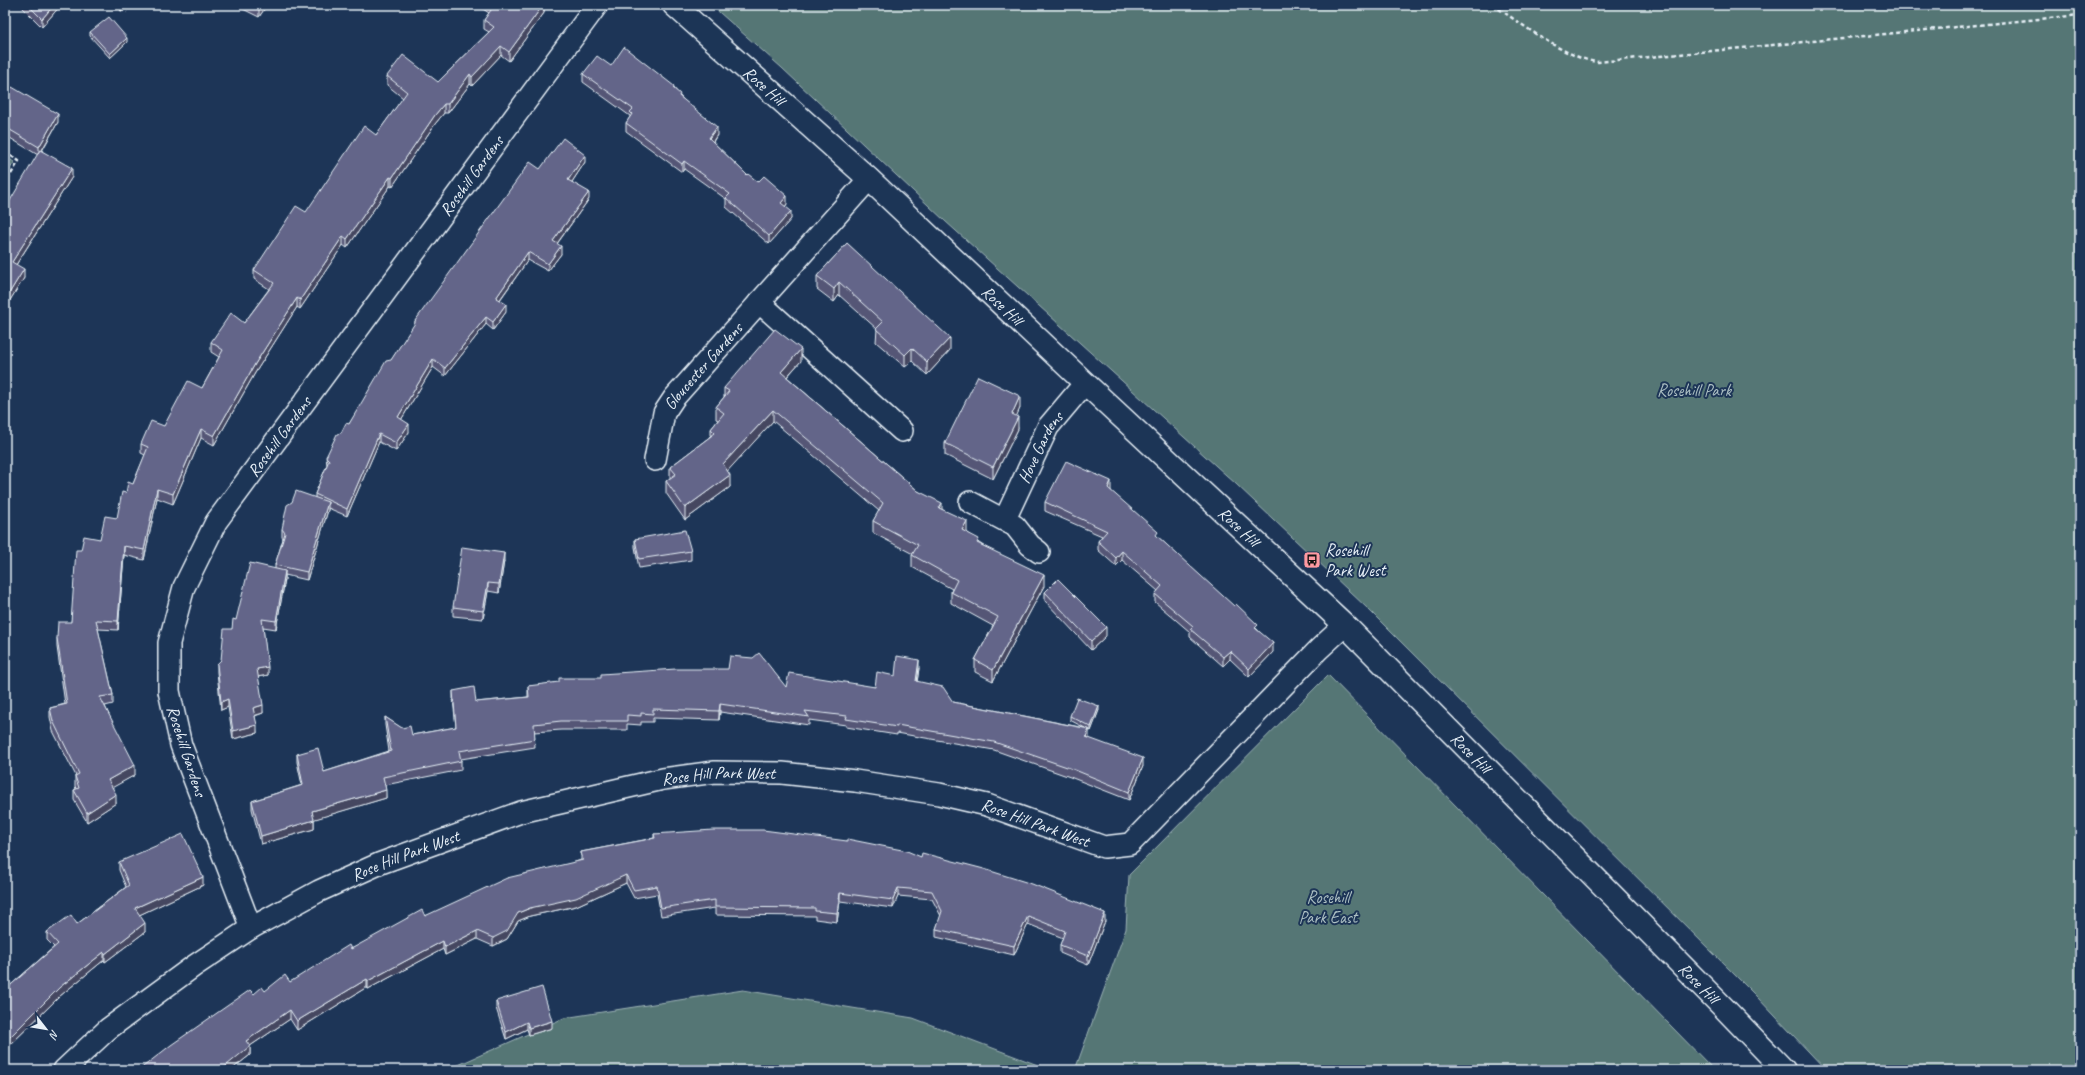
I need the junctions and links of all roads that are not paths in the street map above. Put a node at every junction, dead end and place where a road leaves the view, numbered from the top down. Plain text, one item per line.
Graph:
1 (597, 5) edge
2 (674, 5) edge
3 (869, 179) junction
4 (759, 302) junction
5 (1085, 383) junction
6 (902, 431) dead end
7 (655, 460) dead end
8 (970, 502) dead end
9 (1005, 519) junction
10 (1039, 552) dead end
11 (1346, 625) junction
12 (251, 928) junction
13 (64, 1070) edge
14 (1784, 1070) edge

1 - 12 street, Rosehill Gardens
2 - 3 main road, Rose Hill
3 - 4 street, Gloucester Gardens
3 - 5 main road, Rose Hill
4 - 6 street
4 - 7 street, Gloucester Gardens
5 - 9 street, Hove Gardens
5 - 11 main road, Rose Hill
8 - 9 street
9 - 10 street
11 - 12 street, Rose Hill Park West
11 - 14 main road, Rose Hill
12 - 13 street, Rose Hill Park West

